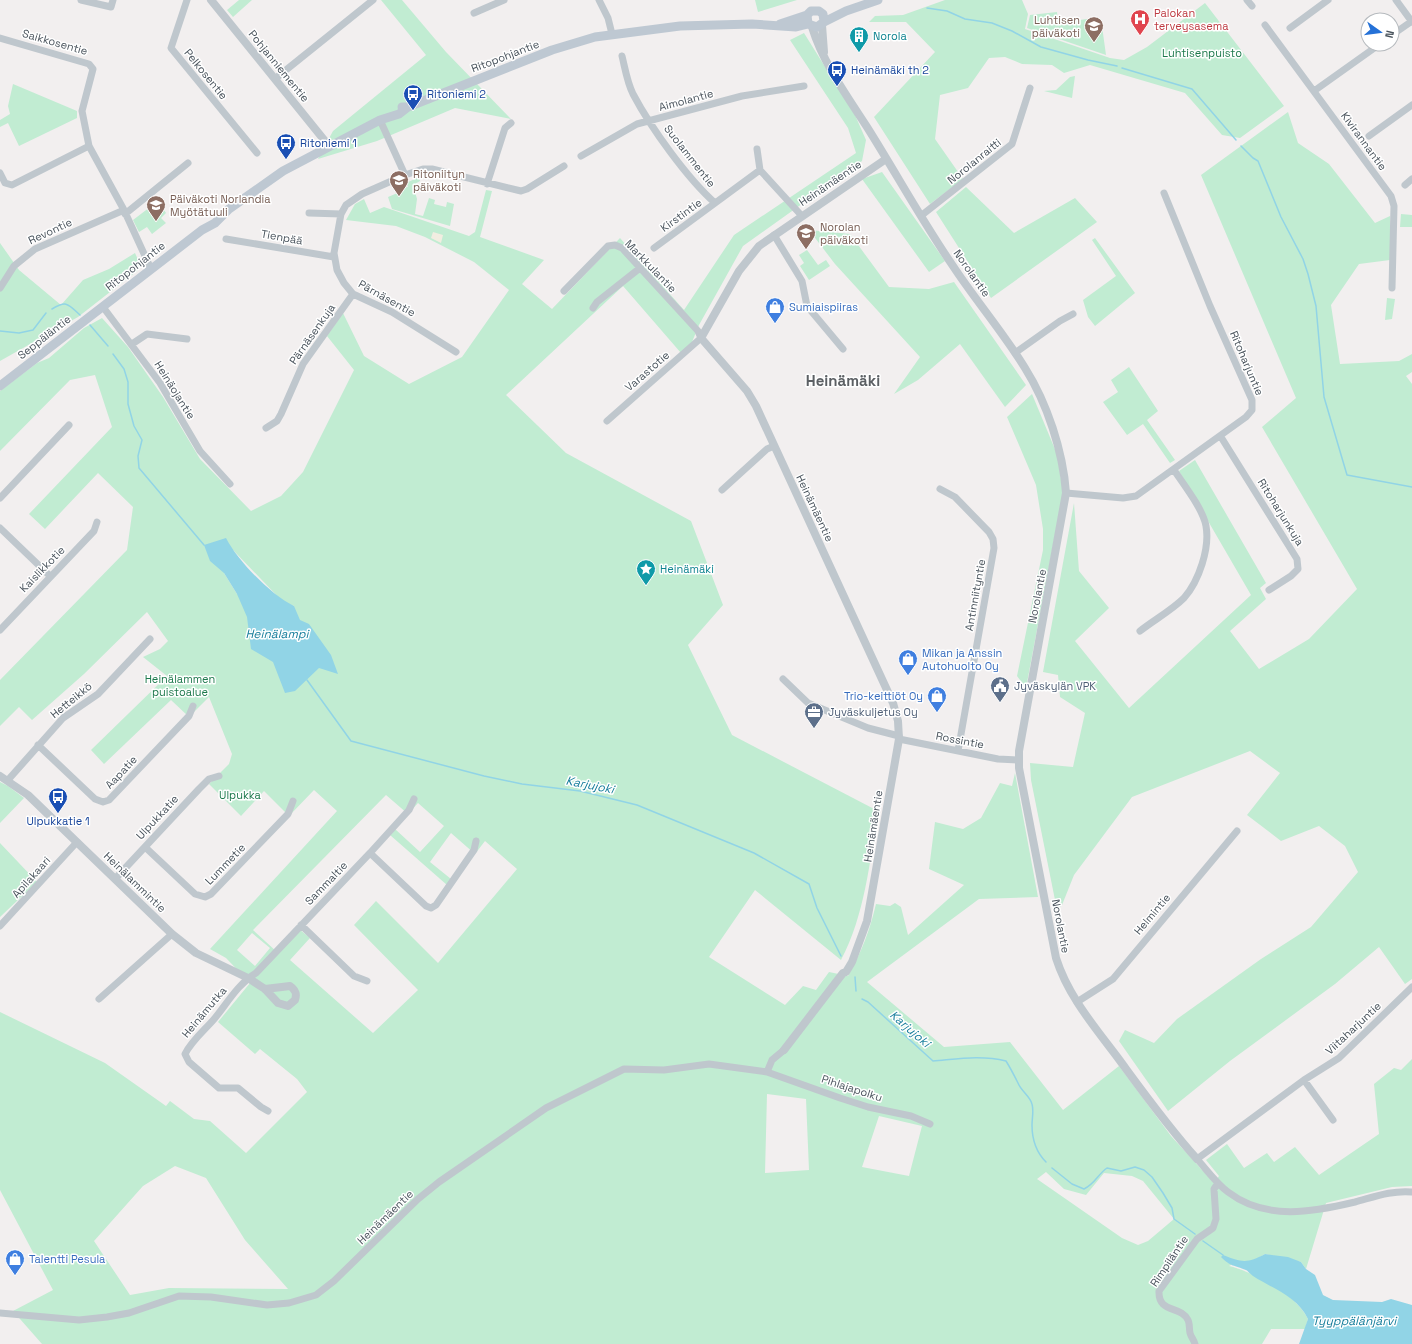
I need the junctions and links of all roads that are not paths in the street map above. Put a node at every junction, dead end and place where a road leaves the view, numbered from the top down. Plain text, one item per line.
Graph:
1 (81, 0) edge
2 (113, 0) edge
3 (187, 0) edge
4 (211, 0) edge
5 (373, 0) edge
6 (504, 0) edge
7 (599, 0) edge
8 (878, 0) edge
9 (1328, 0) edge
10 (1396, 0) edge
11 (474, 13) dead end
12 (823, 20) junction
13 (1412, 21) edge
14 (809, 22) junction
15 (1265, 25) dead end
16 (1290, 28) dead end
17 (1400, 29) edge
18 (612, 34) junction
19 (0, 38) edge
20 (1369, 52) edge
21 (824, 55) junction
22 (622, 56) dead end
23 (276, 78) junction
24 (804, 86) dead end
25 (1030, 88) dead end
26 (1314, 91) junction
27 (1412, 105) edge
28 (384, 118) junction
29 (650, 121) junction
30 (511, 123) dead end
31 (1369, 136) dead end
32 (89, 146) junction
33 (329, 146) junction
34 (758, 149) dead end
35 (257, 153) dead end
36 (581, 156) dead end
37 (886, 159) junction
38 (188, 164) dead end
39 (564, 166) dead end
40 (760, 170) junction
41 (0, 173) edge
42 (405, 175) junction
43 (1412, 180) edge
44 (486, 184) junction
45 (1404, 185) dead end
46 (1164, 193) dead end
47 (715, 203) junction
48 (124, 212) junction
49 (309, 213) dead end
50 (341, 214) junction
51 (922, 215) junction
52 (801, 216) junction
53 (774, 235) junction
54 (226, 239) dead end
55 (654, 248) dead end
56 (334, 257) junction
57 (640, 268) junction
58 (151, 269) junction
59 (0, 288) edge
60 (1392, 288) dead end
61 (564, 291) dead end
62 (353, 294) junction
63 (102, 307) junction
64 (592, 308) dead end
65 (1073, 314) dead end
66 (83, 322) joint
67 (701, 338) junction
68 (187, 339) dead end
69 (132, 344) junction
70 (843, 349) dead end
71 (456, 352) dead end
72 (1015, 353) junction
73 (0, 386) edge
74 (607, 421) dead end
75 (69, 425) dead end
76 (266, 428) dead end
77 (1221, 437) junction
78 (774, 446) junction
79 (1174, 470) junction
80 (230, 484) dead end
81 (940, 489) dead end
82 (722, 490) dead end
83 (1066, 493) junction
84 (0, 498) edge
85 (97, 522) dead end
86 (0, 528) edge
87 (50, 576) junction
88 (1269, 590) dead end
89 (0, 630) edge
90 (1140, 631) dead end
91 (150, 640) dead end
92 (782, 679) dead end
93 (193, 706) dead end
94 (899, 738) junction
95 (38, 745) junction
96 (958, 751) junction
97 (1018, 760) junction
98 (0, 776) edge
99 (219, 776) dead end
100 (8, 780) junction
101 (414, 799) dead end
102 (293, 801) dead end
103 (1237, 831) dead end
104 (476, 841) dead end
105 (77, 842) junction
106 (145, 847) junction
107 (370, 852) junction
108 (115, 878) junction
109 (301, 925) junction
110 (0, 926) edge
111 (172, 934) junction
112 (248, 978) junction
113 (367, 981) dead end
114 (1412, 986) edge
115 (265, 989) dead end
116 (99, 999) dead end
117 (1077, 1002) junction
118 (784, 1050) joint
119 (767, 1072) junction
120 (1304, 1080) junction
121 (268, 1111) dead end
122 (1333, 1120) dead end
123 (930, 1124) dead end
124 (1196, 1159) junction
125 (1218, 1183) junction
126 (1412, 1192) edge
127 (0, 1313) edge
128 (1196, 1344) edge

1 - 2 street
3 - 35 street, Pelkosentie
4 - 23 street, Pohjanniementie
5 - 23 street
6 - 11 street
7 - 18 street
8 - 12 main road
9 - 16 street
10 - 13 street
12 - 14 main road
12 - 14 main road
12 - 21 street, Norolantie
13 - 17 street
14 - 18 main road, Ritopohjantie
14 - 21 street, Norolantie
15 - 26 street, Kivirannantie
18 - 28 main road, Ritopohjantie
19 - 32 street, Saikkosentie
20 - 26 street
21 - 37 street, Norolantie
22 - 29 street, Suolammentie
23 - 33 street, Pohjanniementie
24 - 29 street, Aimolantie
25 - 51 street, Norolanraitti
26 - 60 street, Kivirannantie
27 - 31 street
28 - 33 main road, Ritopohjantie
28 - 42 street
29 - 36 street, Aimolantie
29 - 47 street, Suolammentie
30 - 44 street
32 - 41 street
32 - 48 street, Saikkosentie
33 - 58 main road, Ritopohjantie
34 - 40 street
37 - 51 street, Norolantie
37 - 52 street, Heinämäentie
38 - 48 street, Revontie
39 - 44 street, Pärnäsentie
40 - 47 street, Kirstintie
40 - 52 street
42 - 44 street, Pärnäsentie
42 - 50 street, Pärnäsentie
43 - 45 street
46 - 77 street, Ritoharjuntie
47 - 55 street, Kirstintie
48 - 58 street, Saikkosentie
48 - 59 street, Revontie
49 - 50 street
50 - 56 street, Pärnäsentie
51 - 72 street, Norolantie
52 - 53 street, Heinämäentie
53 - 67 street, Heinämäentie
53 - 70 street
54 - 56 street, Tienpää
56 - 62 street, Pärnäsentie
57 - 61 street, Markkulantie
57 - 64 street
57 - 67 street, Markkulantie
58 - 63 main road, Ritopohjantie
62 - 71 street, Pärnäsentie
62 - 76 street, Pärnäsenkuja
63 - 66 main road, Ritopohjantie
63 - 69 street, Heinäojantie
65 - 72 street
66 - 73 main road, Seppäläntie
67 - 74 street, Varastotie
67 - 78 street, Heinämäentie
68 - 69 street
69 - 80 street, Heinäojantie
72 - 83 street, Norolantie
75 - 84 street
77 - 79 street, Ritoharjuntie
77 - 88 street, Ritoharjunkuja
78 - 82 street
78 - 94 street, Heinämäentie
79 - 83 street, Ritoharjuntie
79 - 90 street
81 - 96 street, Antinniityntie
83 - 97 street, Norolantie
85 - 87 street, Kaislikkotie
86 - 87 street
87 - 89 street, Kaislikkotie
91 - 95 street, Hetteikkö
92 - 94 street, Rossintie
93 - 95 street, Aapatie
94 - 96 street, Rossintie
94 - 118 street, Heinämäentie
95 - 100 street, Hetteikkö
96 - 97 street, Rossintie
97 - 117 street, Norolantie
98 - 100 street, Heinälammintie
99 - 106 street, Ulpukkatie
100 - 105 street, Heinälammintie
101 - 107 street, Sammaltie
102 - 106 street, Lummetie
103 - 117 street, Helmintie
104 - 107 street
105 - 108 street, Heinälammintie
105 - 110 street, Apilakaari
106 - 108 street, Ulpukkatie
107 - 109 street, Sammaltie
108 - 111 street, Heinälammintie
109 - 112 street, Sammaltie
109 - 113 street
111 - 112 street, Heinälammintie
111 - 116 street
112 - 115 street, Heinälammintie
112 - 121 street, Heinämutka
114 - 120 street, Viitaharjuntie
117 - 124 street, Norolantie
118 - 119 street, Heinämäentie
119 - 123 street, Pihlajapolku
119 - 127 street, Heinämäentie
120 - 122 street
120 - 124 street, Viitaharjuntie
124 - 125 street
125 - 126 street
125 - 128 street, Rimpiläntie

